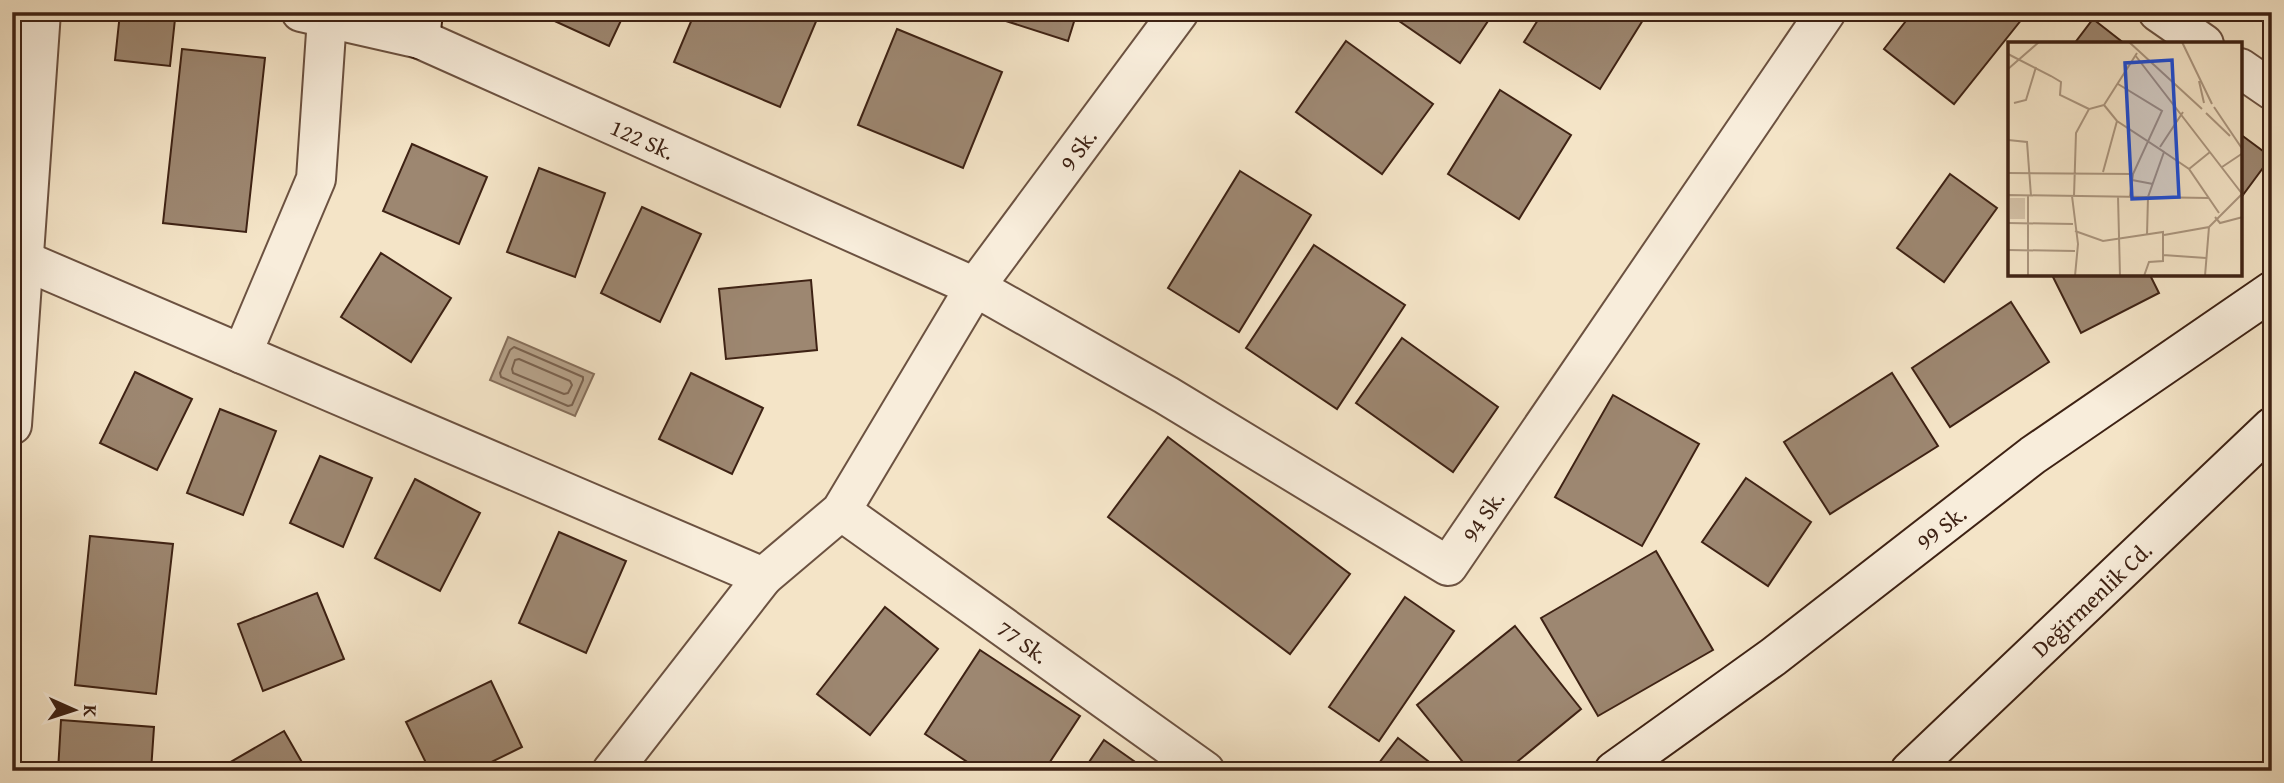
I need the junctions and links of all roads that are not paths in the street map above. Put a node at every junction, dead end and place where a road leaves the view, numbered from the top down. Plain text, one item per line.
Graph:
1 (41, 12) edge
2 (1179, 12) edge
3 (1826, 12) edge
4 (2158, 12) edge
5 (314, 15) edge
6 (421, 26) edge
7 (2201, 42) edge
8 (2242, 69) edge
9 (2272, 90) edge
10 (18, 260) edge
11 (975, 287) junction
12 (2272, 291) edge
13 (242, 354) junction
14 (12, 425) edge
15 (2272, 427) edge
16 (841, 511) junction
17 (763, 577) junction
18 (612, 771) edge
19 (1205, 771) edge
20 (1614, 771) edge
21 (1910, 771) edge

1 - 10 street
2 - 11 street, 9 Sk.
3 - 11 street, 94 Sk.
4 - 7 street
5 - 6 street, 122 Sk.
5 - 13 street
6 - 11 street, 122 Sk.
8 - 9 street
10 - 13 street
10 - 14 street
11 - 16 street, 9 Sk.
12 - 20 street, 99 Sk.
13 - 17 street
15 - 21 street, Değirmenlik Cd.
16 - 17 street, 9 Sk.
16 - 19 street, 77 Sk.
17 - 18 street, 9 Sk.

